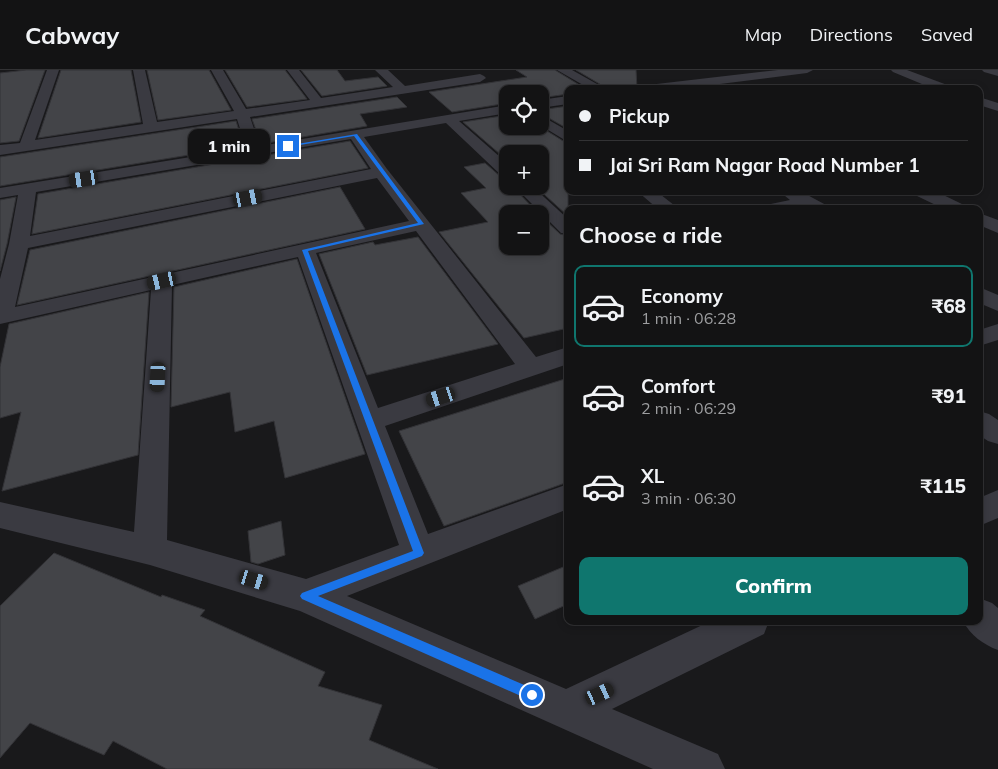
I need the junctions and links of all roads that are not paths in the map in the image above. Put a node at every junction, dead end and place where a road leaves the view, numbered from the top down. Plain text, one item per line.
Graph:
1 (53, 70) edge
2 (139, 70) edge
3 (217, 70) edge
4 (293, 70) edge
5 (381, 70) edge
6 (468, 70) edge
7 (563, 70) edge
8 (802, 70) edge
9 (807, 70) edge
10 (896, 70) edge
11 (988, 70) edge
12 (998, 73) edge
13 (592, 85) edge
14 (680, 85) edge
15 (935, 85) edge
16 (403, 90) junction
17 (564, 101) edge
18 (318, 102) junction
19 (983, 102) edge
20 (549, 103) edge
21 (998, 108) edge
22 (499, 110) edge
23 (242, 114) junction
24 (448, 118) junction
25 (549, 125) edge
26 (150, 127) junction
27 (355, 134) junction
28 (564, 135) edge
29 (26, 146) junction
30 (0, 150) edge
31 (254, 151) junction
32 (499, 165) edge
33 (382, 172) junction
34 (28, 188) junction
35 (0, 193) edge
36 (532, 195) edge
37 (651, 195) edge
38 (795, 195) edge
39 (929, 195) edge
40 (664, 205) edge
41 (813, 205) edge
42 (950, 205) edge
43 (983, 220) edge
44 (421, 224) junction
45 (564, 225) edge
46 (998, 228) edge
47 (19, 244) junction
48 (305, 250) junction
49 (162, 281) junction
50 (983, 296) edge
51 (998, 304) edge
52 (0, 317) edge
53 (998, 331) edge
54 (983, 337) edge
55 (564, 356) edge
56 (531, 367) junction
57 (369, 421) junction
58 (983, 424) edge
59 (998, 434) edge
60 (564, 498) edge
61 (998, 503) edge
62 (983, 511) edge
63 (0, 515) edge
64 (150, 550) junction
65 (419, 553) junction
66 (306, 596) junction
67 (983, 619) edge
68 (743, 625) edge
69 (998, 632) edge
70 (566, 710) junction
71 (703, 769) edge

1 - 29 street
2 - 26 street
3 - 23 street
4 - 18 street
5 - 16 street
6 - 16 street
7 - 13 street
8 - 9 street
8 - 14 street
10 - 15 street
11 - 12 street
16 - 18 street
17 - 20 street
18 - 23 street
19 - 21 street
22 - 24 street
23 - 26 street
23 - 31 street
24 - 27 street
24 - 32 street
25 - 28 street
26 - 29 street
27 - 31 street
27 - 33 street
29 - 30 street
31 - 34 street
33 - 44 street
33 - 47 street
34 - 35 street
34 - 47 street
36 - 45 street
37 - 40 street
38 - 41 street
39 - 42 street
43 - 46 street
44 - 48 street
44 - 56 street
47 - 52 street
48 - 49 street
48 - 57 street
49 - 52 street
49 - 64 street
50 - 51 street
53 - 54 street
55 - 56 street
56 - 57 street
57 - 65 street
58 - 59 street
60 - 65 street
61 - 62 street
63 - 64 street
64 - 66 street
65 - 66 street
66 - 70 street
67 - 69 street
68 - 70 street
70 - 71 street

